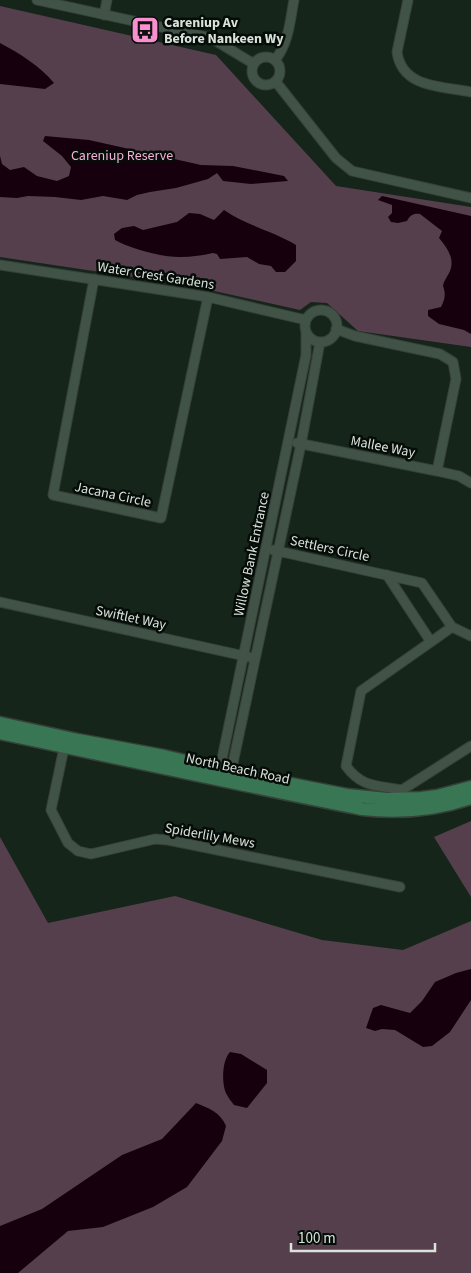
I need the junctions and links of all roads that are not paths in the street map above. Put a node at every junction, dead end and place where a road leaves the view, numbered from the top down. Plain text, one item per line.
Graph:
1 (37, 0) edge
2 (107, 0) edge
3 (294, 0) edge
4 (408, 0) edge
5 (104, 14) junction
6 (275, 60) junction
7 (254, 64) junction
8 (276, 82) junction
9 (471, 92) edge
10 (471, 198) edge
11 (0, 265) edge
12 (94, 279) junction
13 (208, 297) junction
14 (306, 320) junction
15 (336, 329) junction
16 (306, 333) junction
17 (320, 342) junction
18 (289, 441) junction
19 (301, 444) junction
20 (437, 471) junction
21 (471, 483) edge
22 (267, 548) junction
23 (278, 552) junction
24 (387, 575) junction
25 (0, 602) edge
26 (452, 627) junction
27 (471, 636) edge
28 (431, 642) junction
29 (243, 656) junction
30 (255, 659) junction
31 (0, 723) edge
32 (0, 733) edge
33 (65, 742) junction
34 (471, 746) edge
35 (224, 777) junction
36 (471, 787) edge
37 (471, 798) edge
38 (400, 887) dead end

1 - 5 street
2 - 5 street
3 - 6 street
4 - 9 street
5 - 7 street
6 - 7 street
6 - 8 street
7 - 8 street
8 - 10 street
11 - 12 street, Water Crest Gardens
12 - 13 street, Water Crest Gardens
12 - 13 street, Jacana Circle
13 - 14 street, Water Crest Gardens
14 - 15 street
14 - 16 street
15 - 17 street
15 - 20 street
16 - 17 street
16 - 18 street, Willow Bank Entrance
17 - 19 street, Willow Bank Entrance
18 - 19 street, Mallee Way
18 - 22 street, Willow Bank Entrance
19 - 20 street, Mallee Way
19 - 23 street, Willow Bank Entrance
20 - 21 street, Mallee Way
22 - 23 street, Settlers Circle
22 - 29 street, Willow Bank Entrance
23 - 24 street, Settlers Circle
23 - 30 street, Willow Bank Entrance
24 - 26 street, Settlers Circle
24 - 28 street
25 - 29 street, Swiftlet Way
26 - 27 street
26 - 28 street
28 - 34 street
29 - 30 street, Swiftlet Way
29 - 35 street, Willow Bank Entrance
30 - 35 street, Willow Bank Entrance
31 - 33 main road, North Beach Road
32 - 33 main road, North Beach Road
33 - 35 main road, North Beach Road
33 - 38 street, Spiderlily Mews
35 - 36 main road, North Beach Road
35 - 37 main road, North Beach Road

